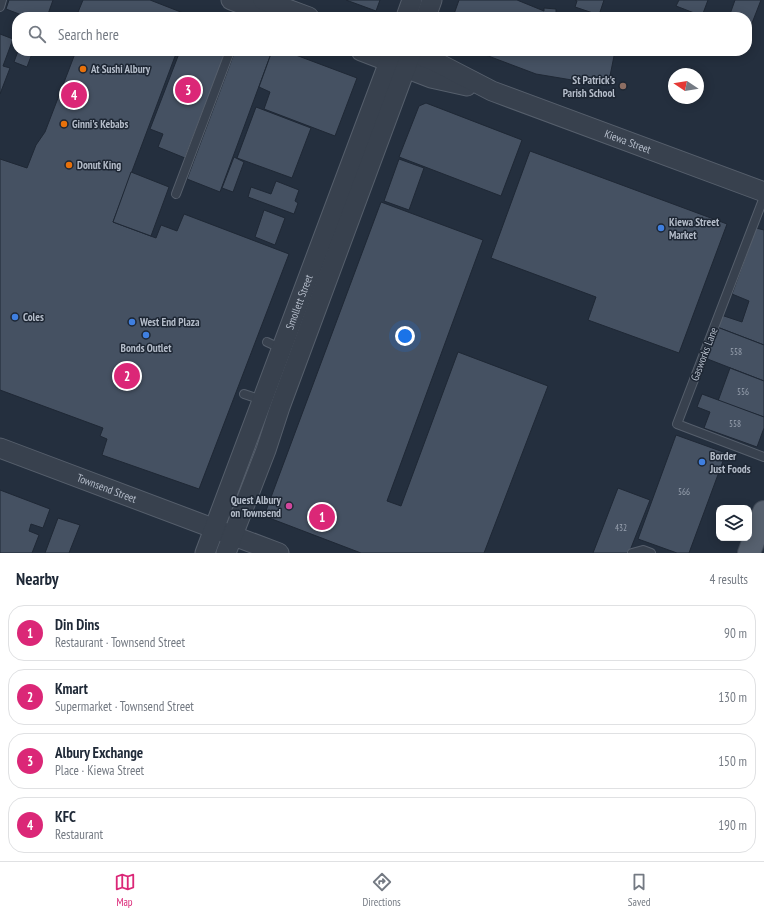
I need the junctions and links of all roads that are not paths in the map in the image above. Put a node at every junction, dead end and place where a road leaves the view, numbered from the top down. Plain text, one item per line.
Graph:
1 (2, 0) edge
2 (412, 0) edge
3 (432, 0) edge
4 (247, 4) edge
5 (0, 6) edge
6 (264, 12) edge
7 (285, 12) edge
8 (408, 12) edge
9 (428, 12) edge
10 (228, 56) edge
11 (403, 56) edge
12 (764, 192) edge
13 (176, 194) dead end
14 (764, 197) edge
15 (283, 349) junction
16 (244, 394) dead end
17 (263, 400) junction
18 (280, 407) junction
19 (0, 448) edge
20 (764, 457) edge
21 (764, 512) edge
22 (214, 529) junction
23 (234, 536) junction
24 (204, 553) edge
25 (226, 553) edge
26 (279, 553) edge
27 (632, 553) edge
28 (651, 553) edge
29 (749, 553) edge

1 - 5 lane
2 - 8 street
3 - 9 street
4 - 6 street
4 - 7 street
10 - 13 lane
11 - 12 street, Kiewa Street
11 - 15 street, Smollett Street
14 - 20 lane, Gasworks Lane
15 - 17 street, Smollett Street
15 - 18 street, Smollett Street
16 - 17 lane
17 - 18 street
17 - 22 street, Smollett Street
18 - 23 street, Smollett Street
19 - 22 street, Townsend Street
21 - 29 main road
22 - 23 street, Townsend Street
22 - 24 street, Smollett Street
23 - 25 street, Smollett Street
23 - 26 street
27 - 28 lane

